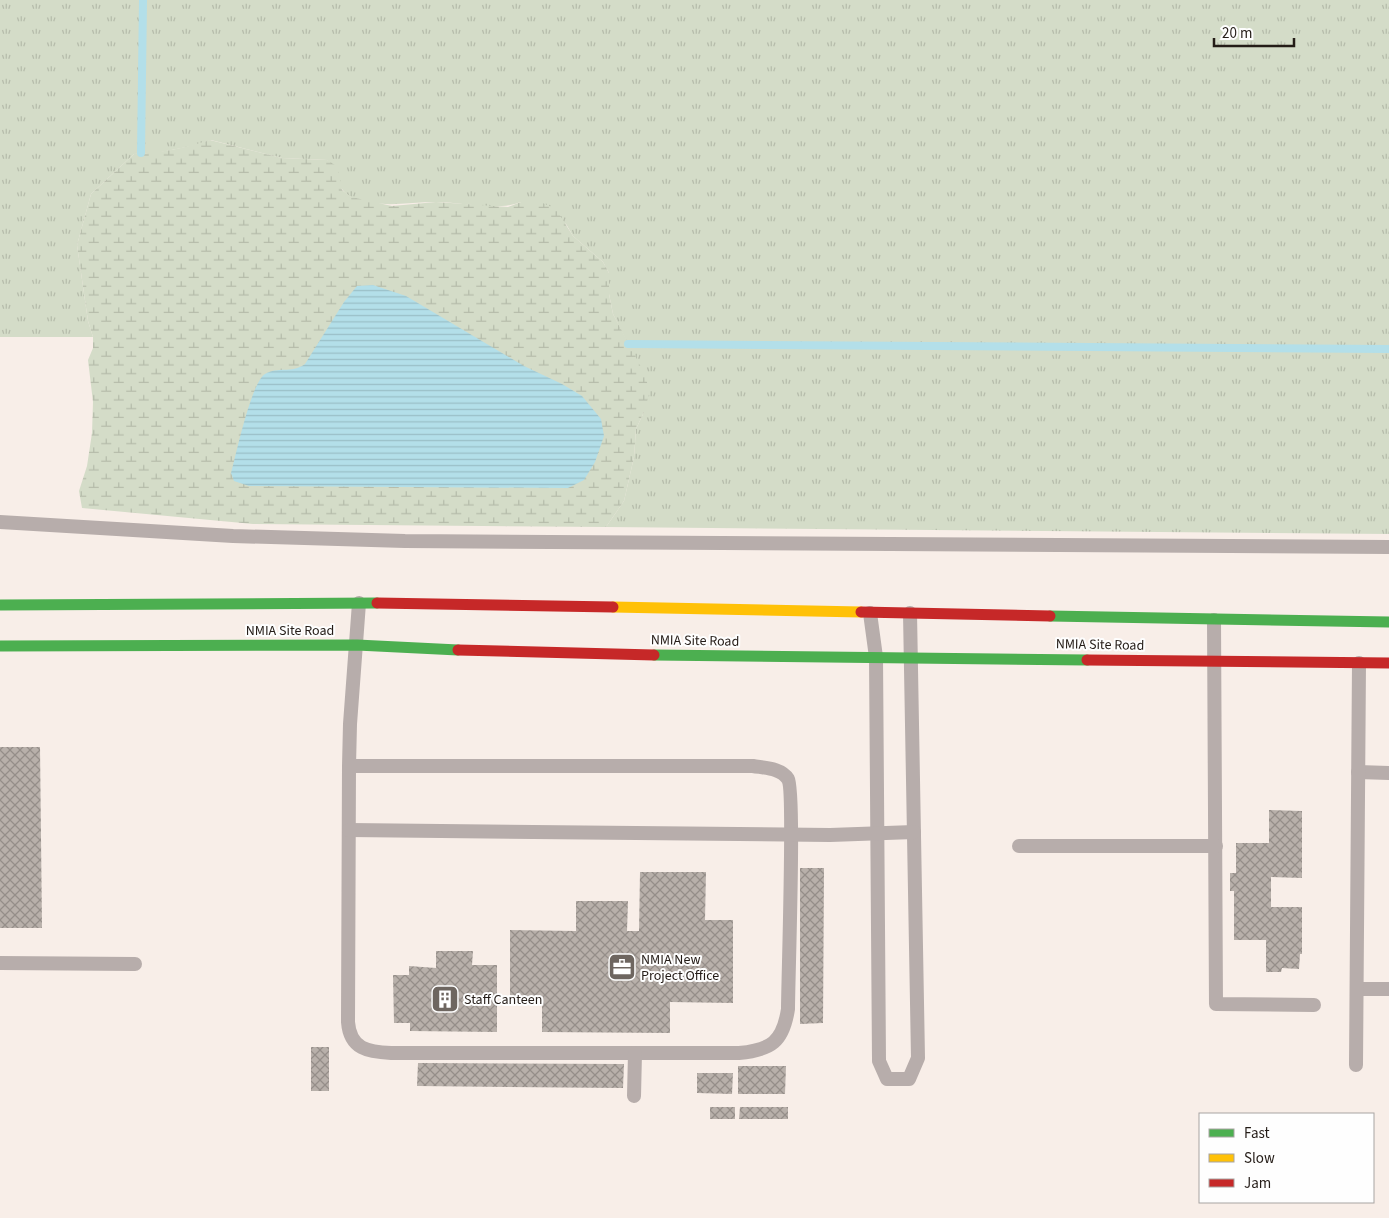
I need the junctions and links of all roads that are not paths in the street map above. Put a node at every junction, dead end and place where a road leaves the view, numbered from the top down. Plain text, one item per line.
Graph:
1 (0, 522) edge
2 (1389, 547) edge
3 (359, 602) junction
4 (0, 605) edge
5 (870, 613) junction
6 (910, 613) junction
7 (1214, 620) junction
8 (1389, 622) edge
9 (357, 645) junction
10 (0, 646) edge
11 (876, 657) junction
12 (912, 657) junction
13 (1215, 660) junction
14 (1359, 663) junction
15 (1389, 663) edge
16 (349, 766) junction
17 (1358, 772) junction
18 (1389, 773) edge
19 (349, 830) junction
20 (914, 832) junction
21 (877, 834) junction
22 (790, 835) junction
23 (1019, 846) dead end
24 (1216, 846) junction
25 (0, 963) edge
26 (136, 964) dead end
27 (1357, 989) junction
28 (1389, 989) edge
29 (1314, 1005) dead end
30 (635, 1053) junction
31 (1356, 1065) dead end
32 (634, 1096) dead end

1 - 2 lane
3 - 4 street
3 - 5 street
3 - 9 lane
5 - 6 street
5 - 11 lane
6 - 7 street
6 - 12 lane
7 - 8 street
7 - 13 lane
9 - 10 street, NMIA Site Road
9 - 11 street, NMIA Site Road
9 - 16 lane
11 - 12 street, NMIA Site Road
11 - 21 lane
12 - 13 street, NMIA Site Road
12 - 20 lane
13 - 14 street, NMIA Site Road
13 - 24 lane
14 - 15 street, NMIA Site Road
14 - 17 lane
16 - 19 lane
16 - 22 lane
17 - 18 lane
17 - 27 lane
19 - 22 lane
19 - 30 lane
20 - 21 lane
20 - 21 lane
21 - 22 lane
22 - 30 lane
23 - 24 lane
24 - 29 lane
25 - 26 lane
27 - 28 lane
27 - 31 lane
30 - 32 lane

